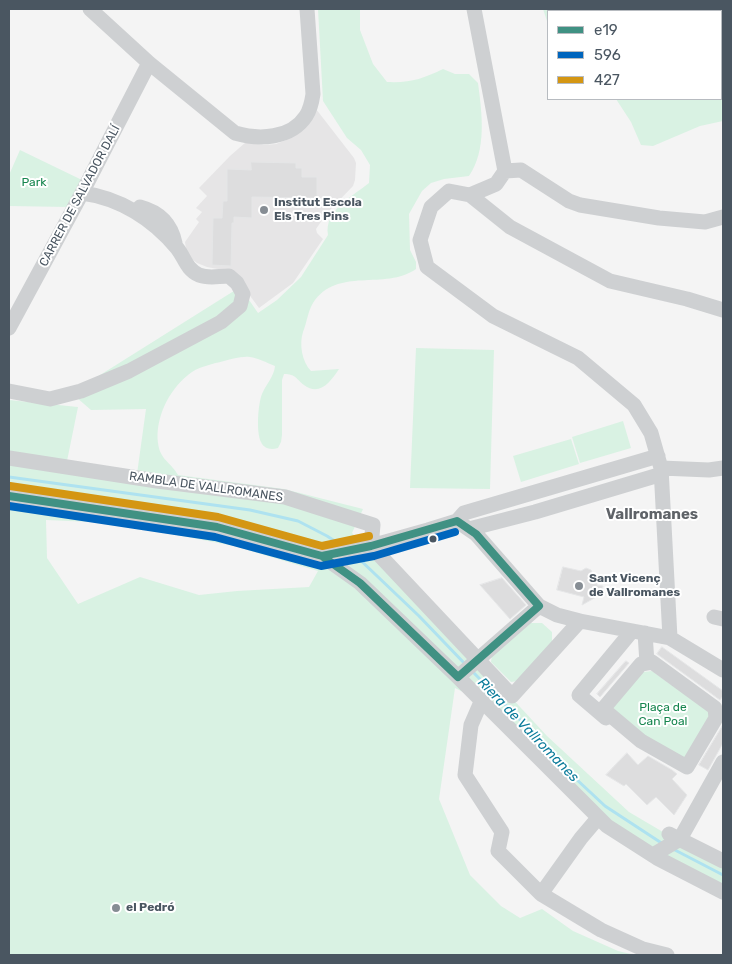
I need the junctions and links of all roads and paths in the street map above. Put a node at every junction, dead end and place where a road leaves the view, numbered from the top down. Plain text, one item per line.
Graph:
1 (90, 9) edge
2 (308, 9) edge
3 (474, 9) edge
4 (149, 63) junction
5 (505, 171) junction
6 (82, 193) junction
7 (470, 195) junction
8 (723, 217) edge
9 (723, 310) edge
10 (9, 328) edge
11 (9, 391) edge
12 (9, 458) edge
13 (660, 466) junction
14 (723, 468) edge
15 (9, 496) edge
16 (463, 525) junction
17 (371, 546) junction
18 (322, 556) junction
19 (540, 606) junction
20 (580, 621) junction
21 (639, 632) junction
22 (670, 638) junction
23 (479, 659) junction
24 (646, 664) junction
25 (723, 670) edge
26 (458, 677) junction
27 (481, 702) junction
28 (606, 718) dead end
29 (723, 762) edge
30 (598, 818) junction
31 (674, 837) junction
32 (652, 855) junction
33 (723, 861) edge
34 (723, 892) edge
35 (541, 894) junction
36 (667, 955) edge

1 - 4 street
2 - 4 street
3 - 5 street
4 - 6 street, CARRER DE SALVADOR DALÍ
5 - 7 street
5 - 8 street
6 - 10 street, CARRER DE SALVADOR DALÍ
6 - 11 street
7 - 9 street
7 - 13 street
12 - 17 street, RAMBLA DE VALLROMANES
13 - 14 street
13 - 16 street
13 - 22 street
15 - 18 street
16 - 17 street
16 - 19 street
17 - 18 street
17 - 23 street
18 - 26 street
19 - 20 street
19 - 23 street
20 - 21 street
20 - 23 street
21 - 22 street
21 - 24 street
21 - 28 street
22 - 25 street
23 - 26 street
24 - 24 street
26 - 27 street
27 - 30 street
27 - 35 street
29 - 31 street
30 - 32 street
30 - 35 street
31 - 32 street
31 - 33 street
32 - 34 street
35 - 36 street

